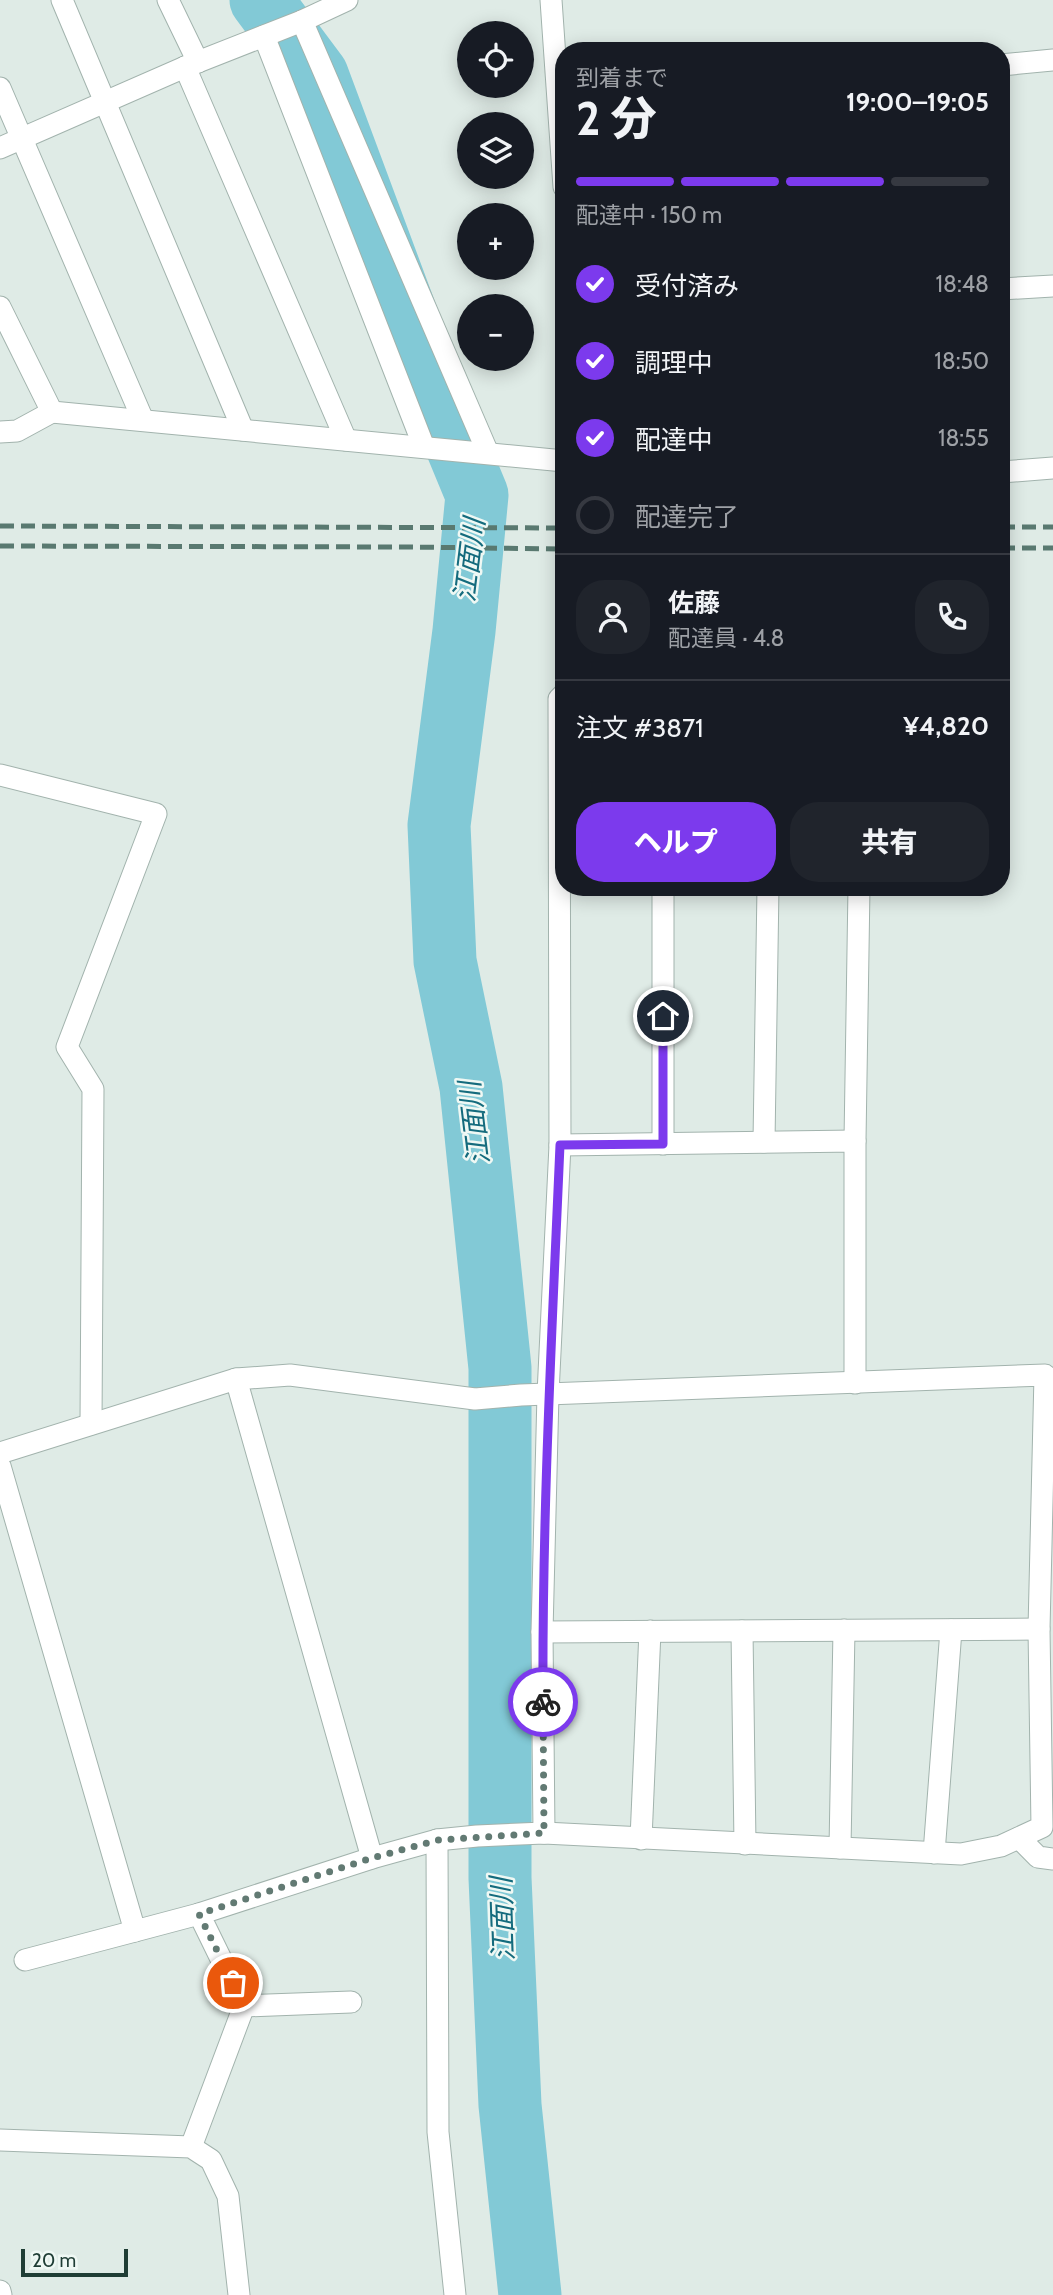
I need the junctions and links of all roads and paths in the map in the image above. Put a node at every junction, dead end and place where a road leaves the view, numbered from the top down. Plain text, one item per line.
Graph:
1 (62, 0) edge
2 (168, 0) edge
3 (347, 0) edge
4 (551, 0) edge
5 (302, 21) junction
6 (264, 36) junction
7 (555, 54) edge
8 (1053, 60) edge
9 (191, 64) junction
10 (1010, 64) edge
11 (0, 88) edge
12 (105, 102) junction
13 (22, 138) junction
14 (0, 148) edge
15 (1053, 286) edge
16 (1010, 288) edge
17 (0, 307) edge
18 (52, 412) junction
19 (143, 420) junction
20 (243, 430) junction
21 (0, 432) edge
22 (346, 440) junction
23 (424, 447) junction
24 (488, 453) junction
25 (555, 460) edge
26 (1053, 468) edge
27 (1010, 471) edge
28 (0, 775) edge
29 (559, 896) edge
30 (663, 896) edge
31 (768, 896) edge
32 (859, 896) edge
33 (855, 1141) junction
34 (764, 1142) junction
35 (663, 1144) junction
36 (560, 1145) junction
37 (236, 1379) junction
38 (855, 1383) junction
39 (548, 1394) junction
40 (91, 1424) junction
41 (0, 1453) edge
42 (0, 1466) edge
43 (1039, 1629) junction
44 (844, 1630) junction
45 (951, 1630) junction
46 (650, 1631) junction
47 (742, 1631) junction
48 (542, 1632) junction
49 (544, 1833) junction
50 (1019, 1838) junction
51 (641, 1839) junction
52 (438, 1840) junction
53 (746, 1844) junction
54 (840, 1848) junction
55 (934, 1853) junction
56 (372, 1858) junction
57 (1053, 1859) edge
58 (199, 1914) junction
59 (135, 1931) junction
60 (25, 1960) dead end
61 (351, 2002) dead end
62 (244, 2006) junction
63 (0, 2140) edge
64 (191, 2147) junction
65 (239, 2295) edge
66 (455, 2295) edge

1 - 12 street
2 - 9 street
3 - 5 street
4 - 7 street
5 - 6 street
5 - 24 street
6 - 9 street
6 - 23 street
8 - 10 street
9 - 12 street
9 - 22 street
11 - 13 street
12 - 13 street
12 - 20 street
13 - 14 street
13 - 19 street
15 - 16 street
17 - 18 street
18 - 19 street
18 - 21 street
19 - 20 street
20 - 22 street
22 - 23 street
23 - 24 street
24 - 25 street
26 - 27 street
28 - 40 street
29 - 36 street
30 - 35 street
31 - 34 street
32 - 33 street
33 - 34 street
33 - 38 street
34 - 35 street
35 - 36 street
36 - 39 street
37 - 39 street
37 - 40 street
37 - 56 street
38 - 39 street
38 - 43 street
39 - 48 street
40 - 41 street
42 - 59 street
43 - 45 street
43 - 50 street
44 - 45 street
44 - 47 street
44 - 54 street
45 - 55 street
46 - 47 street
46 - 48 street
46 - 51 street
47 - 53 street
48 - 49 street
49 - 51 street
49 - 52 street
50 - 55 street
50 - 57 street
51 - 53 street
52 - 56 street
52 - 66 street
53 - 54 street
54 - 55 street
56 - 58 street
58 - 59 street
58 - 62 street
59 - 60 street
61 - 62 street
62 - 64 street
63 - 64 street
64 - 65 street

